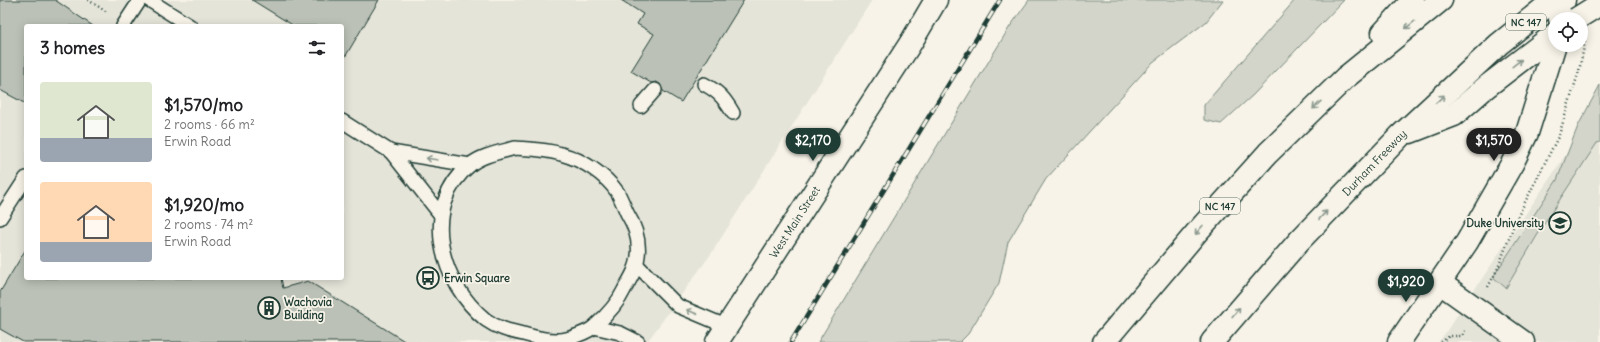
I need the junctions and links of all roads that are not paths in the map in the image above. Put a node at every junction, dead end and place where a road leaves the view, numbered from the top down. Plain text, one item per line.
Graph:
1 (140, 0) edge
2 (149, 0) edge
3 (936, 0) edge
4 (1414, 0) edge
5 (1441, 0) edge
6 (1554, 0) edge
7 (1564, 0) edge
8 (1600, 4) edge
9 (1561, 12) edge
10 (1587, 12) edge
11 (125, 24) edge
12 (187, 24) edge
13 (1548, 39) edge
14 (1552, 52) edge
15 (1345, 78) junction
16 (704, 84) dead end
17 (654, 90) dead end
18 (640, 106) dead end
19 (733, 113) dead end
20 (344, 123) edge
21 (1401, 135) junction
22 (391, 152) junction
23 (470, 165) junction
24 (24, 181) edge
25 (440, 214) junction
26 (0, 218) edge
27 (637, 265) junction
28 (1440, 283) junction
29 (594, 327) junction
30 (500, 328) junction
31 (722, 335) edge
32 (559, 341) edge
33 (502, 342) edge
34 (638, 342) edge
35 (1104, 342) edge
36 (1212, 342) edge
37 (1399, 342) edge
38 (1523, 342) edge

1 - 11 lane
2 - 12 lane
3 - 31 main road, West Main Street
4 - 15 main road
5 -> 15 main road, NC 147
21 -> 6 main road, Durham Freeway / NC 147
7 - 9 main road
8 - 10 main road, bridge
21 -> 13 main road
14 - 28 main road
15 -> 35 main road, NC 147
16 - 19 lane
17 - 18 lane
20 - 22 lane
36 -> 21 main road, Durham Freeway / NC 147
23 -> 22 lane
22 - 25 lane
23 - 25 lane
23 - 27 lane
24 - 26 lane
25 - 30 lane
27 - 29 lane
31 -> 27 lane
28 - 37 main road
28 - 38 main road
29 - 32 lane
29 - 34 lane
30 - 32 lane
30 - 33 lane

